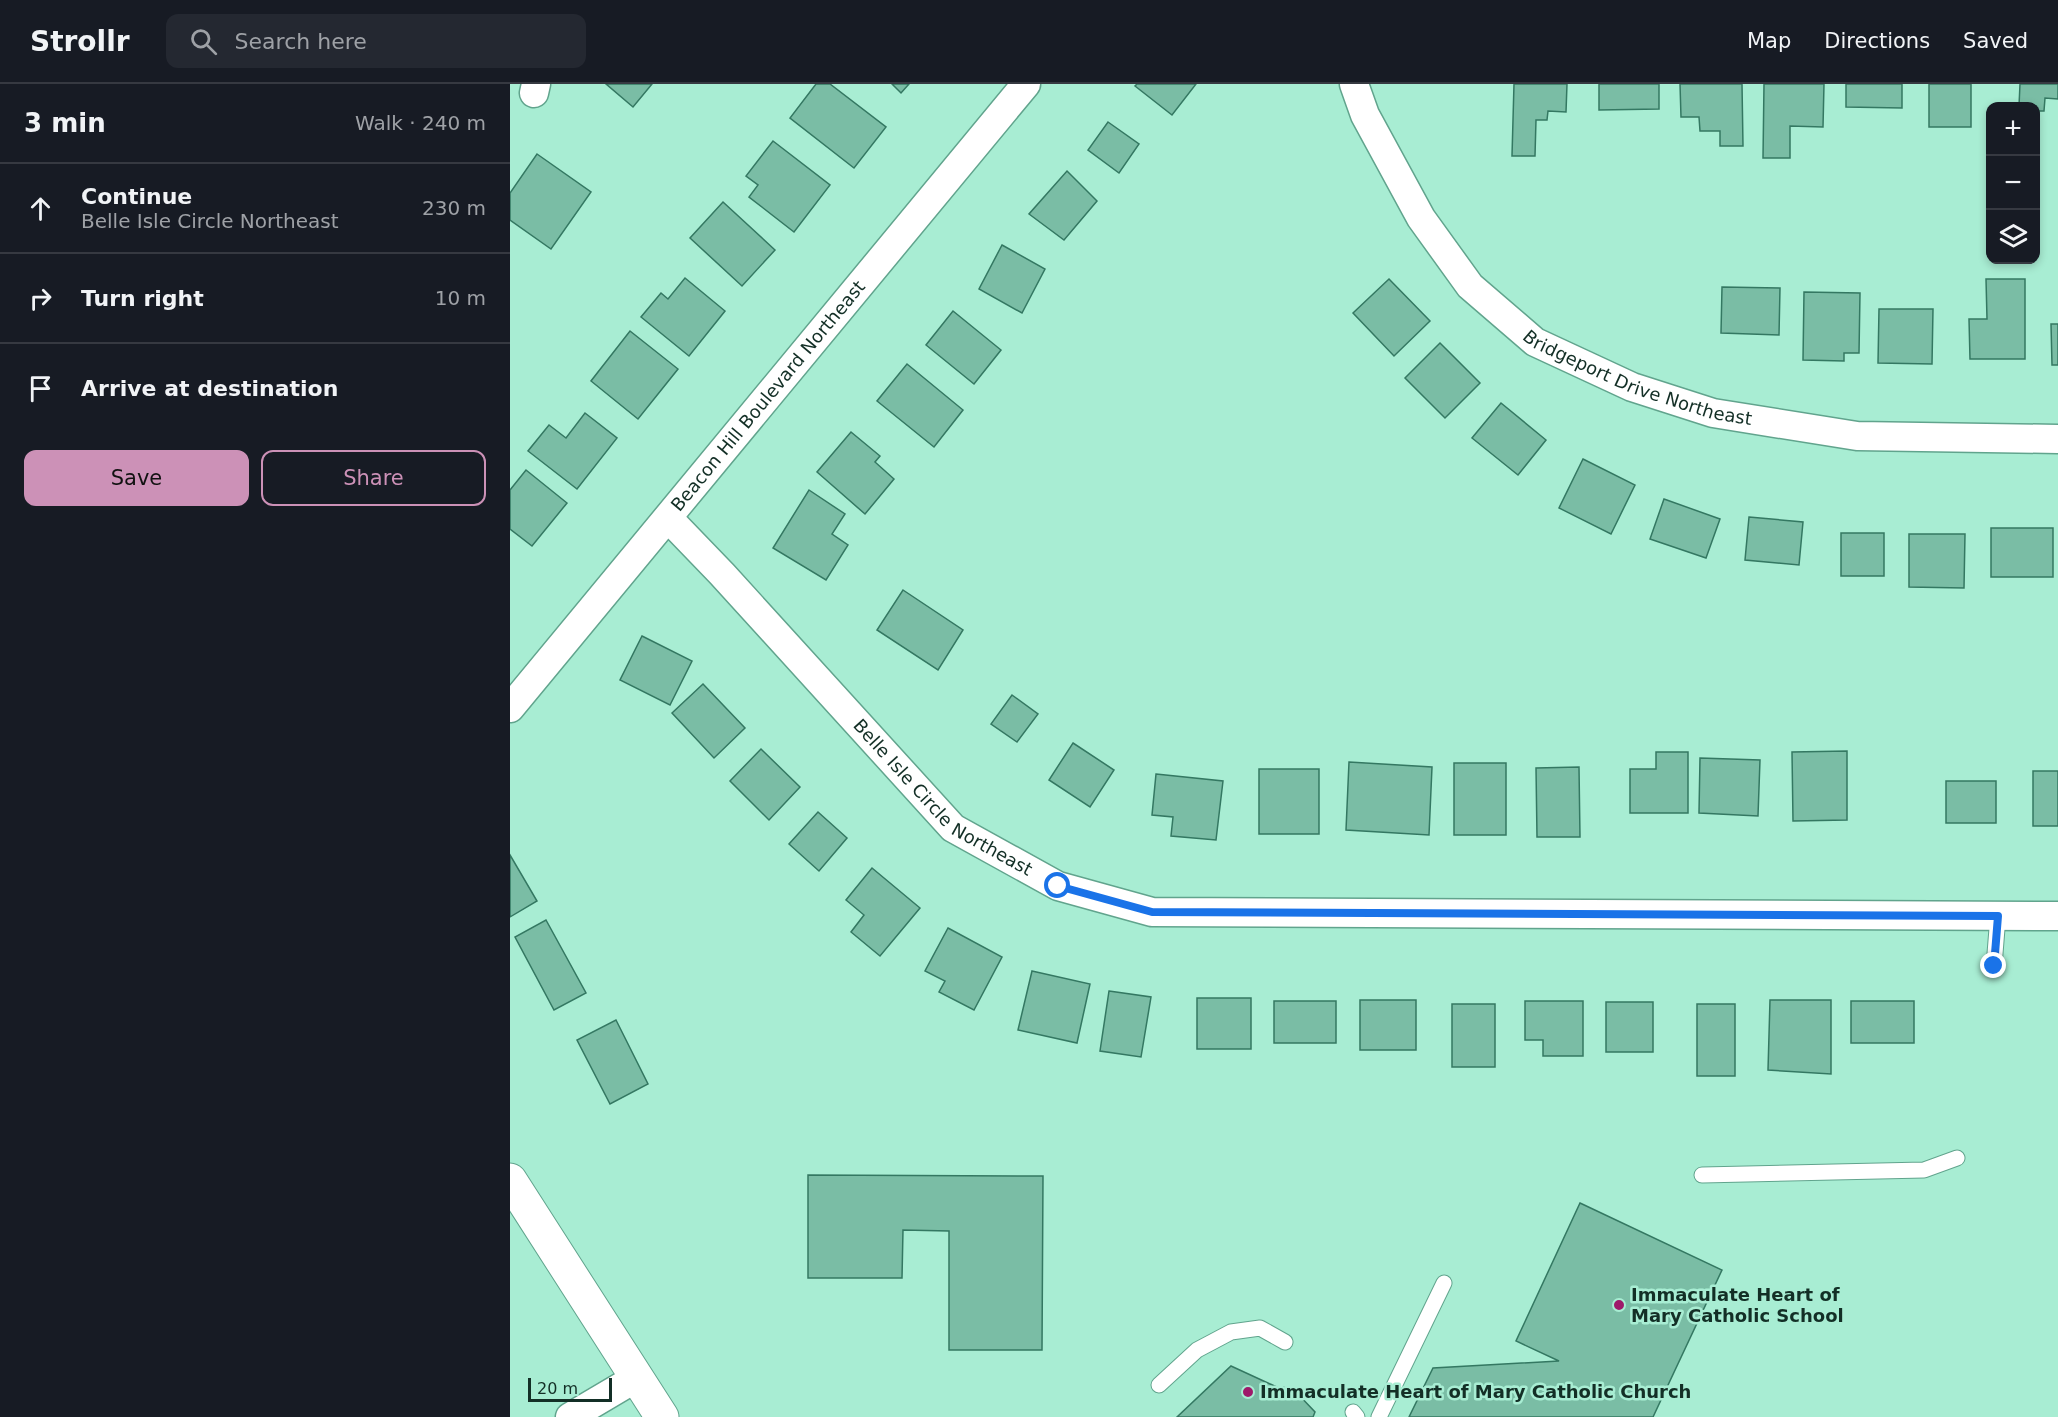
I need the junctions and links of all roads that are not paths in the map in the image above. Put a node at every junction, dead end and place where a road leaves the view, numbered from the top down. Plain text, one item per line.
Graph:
1 (1026, 84) edge
2 (1354, 84) edge
3 (2058, 439) edge
4 (668, 518) junction
5 (510, 708) edge
6 (1998, 916) junction
7 (2058, 916) edge
8 (1994, 966) dead end
9 (1957, 1158) dead end
10 (1702, 1175) dead end
11 (510, 1180) edge
12 (1444, 1283) dead end
13 (1285, 1342) dead end
14 (636, 1378) junction
15 (1159, 1385) dead end
16 (570, 1417) edge
17 (662, 1417) edge
18 (1379, 1417) edge

1 - 4 street, Beacon Hill Boulevard Northeast
2 - 3 street, Bridgeport Drive Northeast
4 - 5 street, Beacon Hill Boulevard Northeast
4 - 6 street, Belle Isle Circle Northeast
6 - 7 street, Belle Isle Circle Northeast
6 - 8 lane
9 - 10 lane
11 - 14 main road
12 - 18 lane
13 - 15 lane
14 - 16 street
14 - 17 main road

